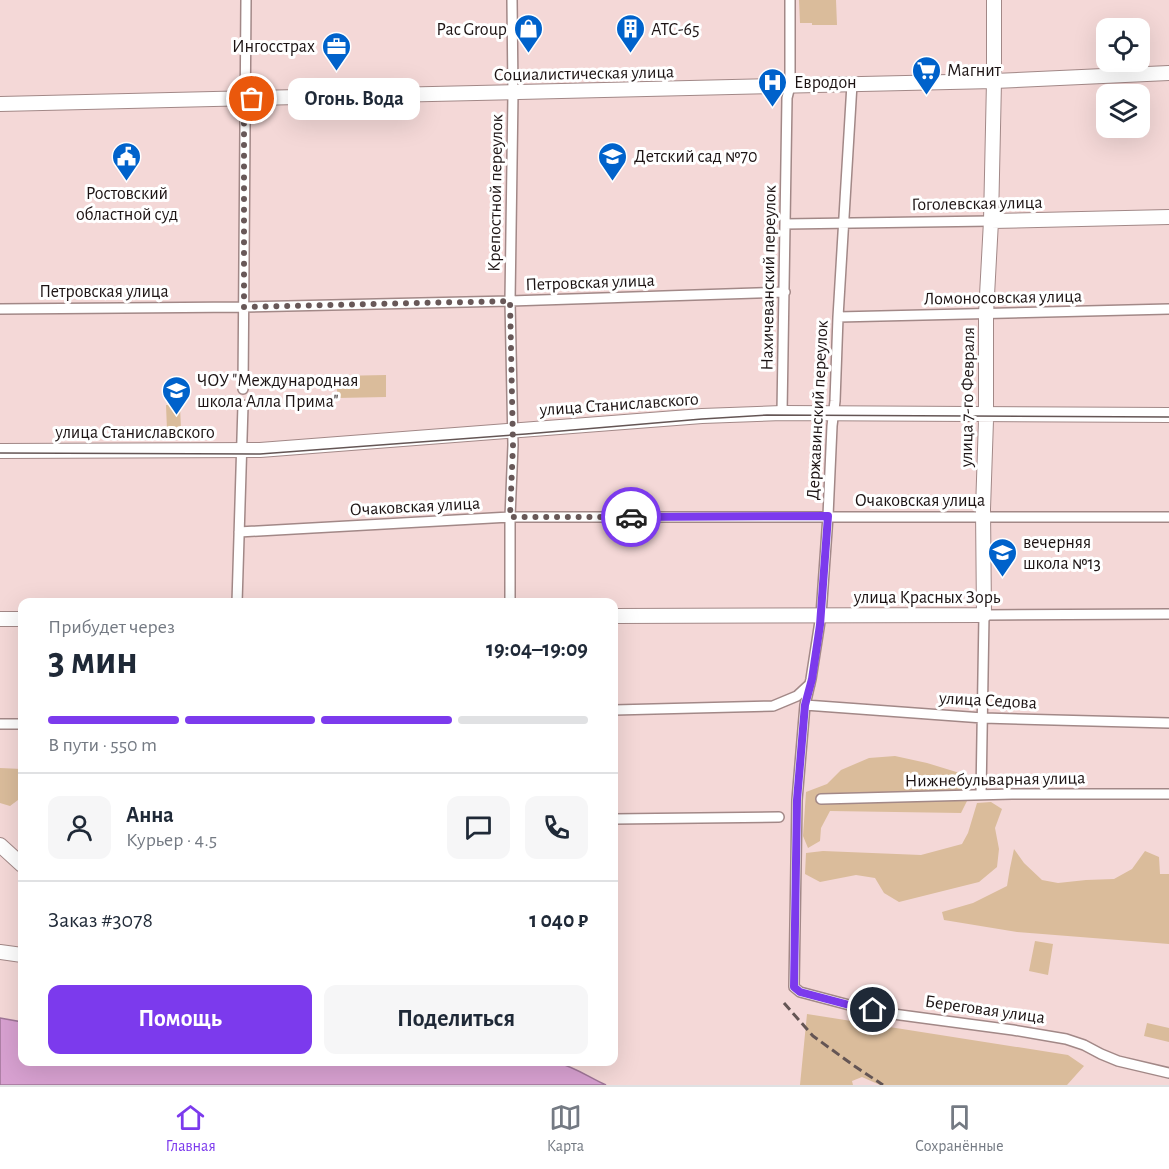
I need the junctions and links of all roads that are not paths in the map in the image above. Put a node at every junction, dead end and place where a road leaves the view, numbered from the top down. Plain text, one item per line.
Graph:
1 (246, 0) edge
2 (512, 0) edge
3 (790, 0) edge
4 (994, 0) edge
5 (1169, 73) edge
6 (994, 81) junction
7 (852, 84) junction
8 (790, 86) junction
9 (513, 93) junction
10 (244, 99) junction
11 (0, 104) edge
12 (1169, 217) edge
13 (990, 221) junction
14 (844, 223) junction
15 (785, 224) junction
16 (784, 292) junction
17 (510, 301) junction
18 (244, 307) junction
19 (0, 309) edge
20 (1169, 309) edge
21 (986, 314) junction
22 (838, 317) junction
23 (243, 389) dead end
24 (243, 405) dead end
25 (783, 413) junction
26 (986, 413) junction
27 (834, 414) junction
28 (1169, 415) edge
29 (513, 431) junction
30 (242, 450) junction
31 (0, 451) edge
32 (828, 516) junction
33 (510, 517) junction
34 (983, 517) junction
35 (1169, 517) edge
36 (238, 532) junction
37 (237, 598) edge
38 (510, 598) edge
39 (1169, 614) edge
40 (821, 615) junction
41 (984, 615) junction
42 (618, 616) edge
43 (0, 619) edge
44 (18, 619) edge
45 (810, 684) junction
46 (805, 705) junction
47 (618, 710) edge
48 (983, 718) junction
49 (1169, 723) edge
50 (0, 724) edge
51 (18, 724) edge
52 (1169, 794) edge
53 (981, 795) junction
54 (821, 799) dead end
55 (779, 817) dead end
56 (618, 819) edge
57 (0, 845) edge
58 (18, 861) edge
59 (0, 952) edge
60 (18, 954) edge
61 (794, 987) joint
62 (1169, 1073) edge

1 - 10 street
2 - 9 street, Крепостной переулок
3 - 8 street, Нахичеванский переулок
4 - 6 street, улица 7-го Февраля
5 - 6 street, Социалистическая улица
6 - 7 street, Социалистическая улица
6 - 13 street, улица 7-го Февраля
7 - 8 street, Социалистическая улица
7 - 14 street, Державинский переулок
8 - 9 street, Социалистическая улица
8 - 15 street, Нахичеванский переулок
9 - 10 street, Социалистическая улица
9 - 17 street, Крепостной переулок
10 - 11 street, Социалистическая улица
10 - 18 street
12 - 13 street, Гоголевская улица
13 - 14 street, Гоголевская улица
13 - 21 street, улица 7-го Февраля
14 - 15 street, Гоголевская улица
14 - 22 street, Державинский переулок
15 - 16 street, Нахичеванский переулок
16 - 17 street, Петровская улица
16 - 25 street, Нахичеванский переулок
17 - 18 street, Петровская улица
17 - 29 street, Крепостной переулок
18 - 19 street, Петровская улица
18 - 23 street
20 - 21 street, Ломоносовская улица
21 - 22 street, Ломоносовская улица
21 - 26 street, улица 7-го Февраля
22 - 27 street, Державинский переулок
24 - 30 street
25 - 27 street, улица Станиславского
25 - 29 street, улица Станиславского
26 - 27 street, улица Станиславского
26 - 28 street, улица Станиславского
26 - 34 street, улица 7-го Февраля
27 - 32 street, Державинский переулок
29 - 30 street, улица Станиславского
29 - 33 street, Крепостной переулок
30 - 31 street, улица Станиславского
30 - 36 street
32 - 33 street, Очаковская улица
32 - 34 street, Очаковская улица
32 - 40 street, Державинский переулок
33 - 36 street, Очаковская улица
33 - 38 street, Крепостной переулок
34 - 35 street, Очаковская улица
34 - 41 street, улица 7-го Февраля
36 - 37 street
39 - 41 street, улица Красных Зорь
40 - 41 street, улица Красных Зорь
40 - 42 street, улица Красных Зорь
40 - 45 street, Державинский переулок
41 - 48 street, улица 7-го Февраля
43 - 44 street
45 - 46 street, Державинский переулок
45 - 47 street
46 - 48 street, улица Седова
46 - 61 street, Державинский переулок
48 - 49 street, улица Седова
48 - 53 street, улица 7-го Февраля
50 - 51 street
52 - 53 street, Нижнебульварная улица
53 - 54 street, Нижнебульварная улица
55 - 56 street
57 - 58 street
59 - 60 street
61 - 62 street, Береговая улица

